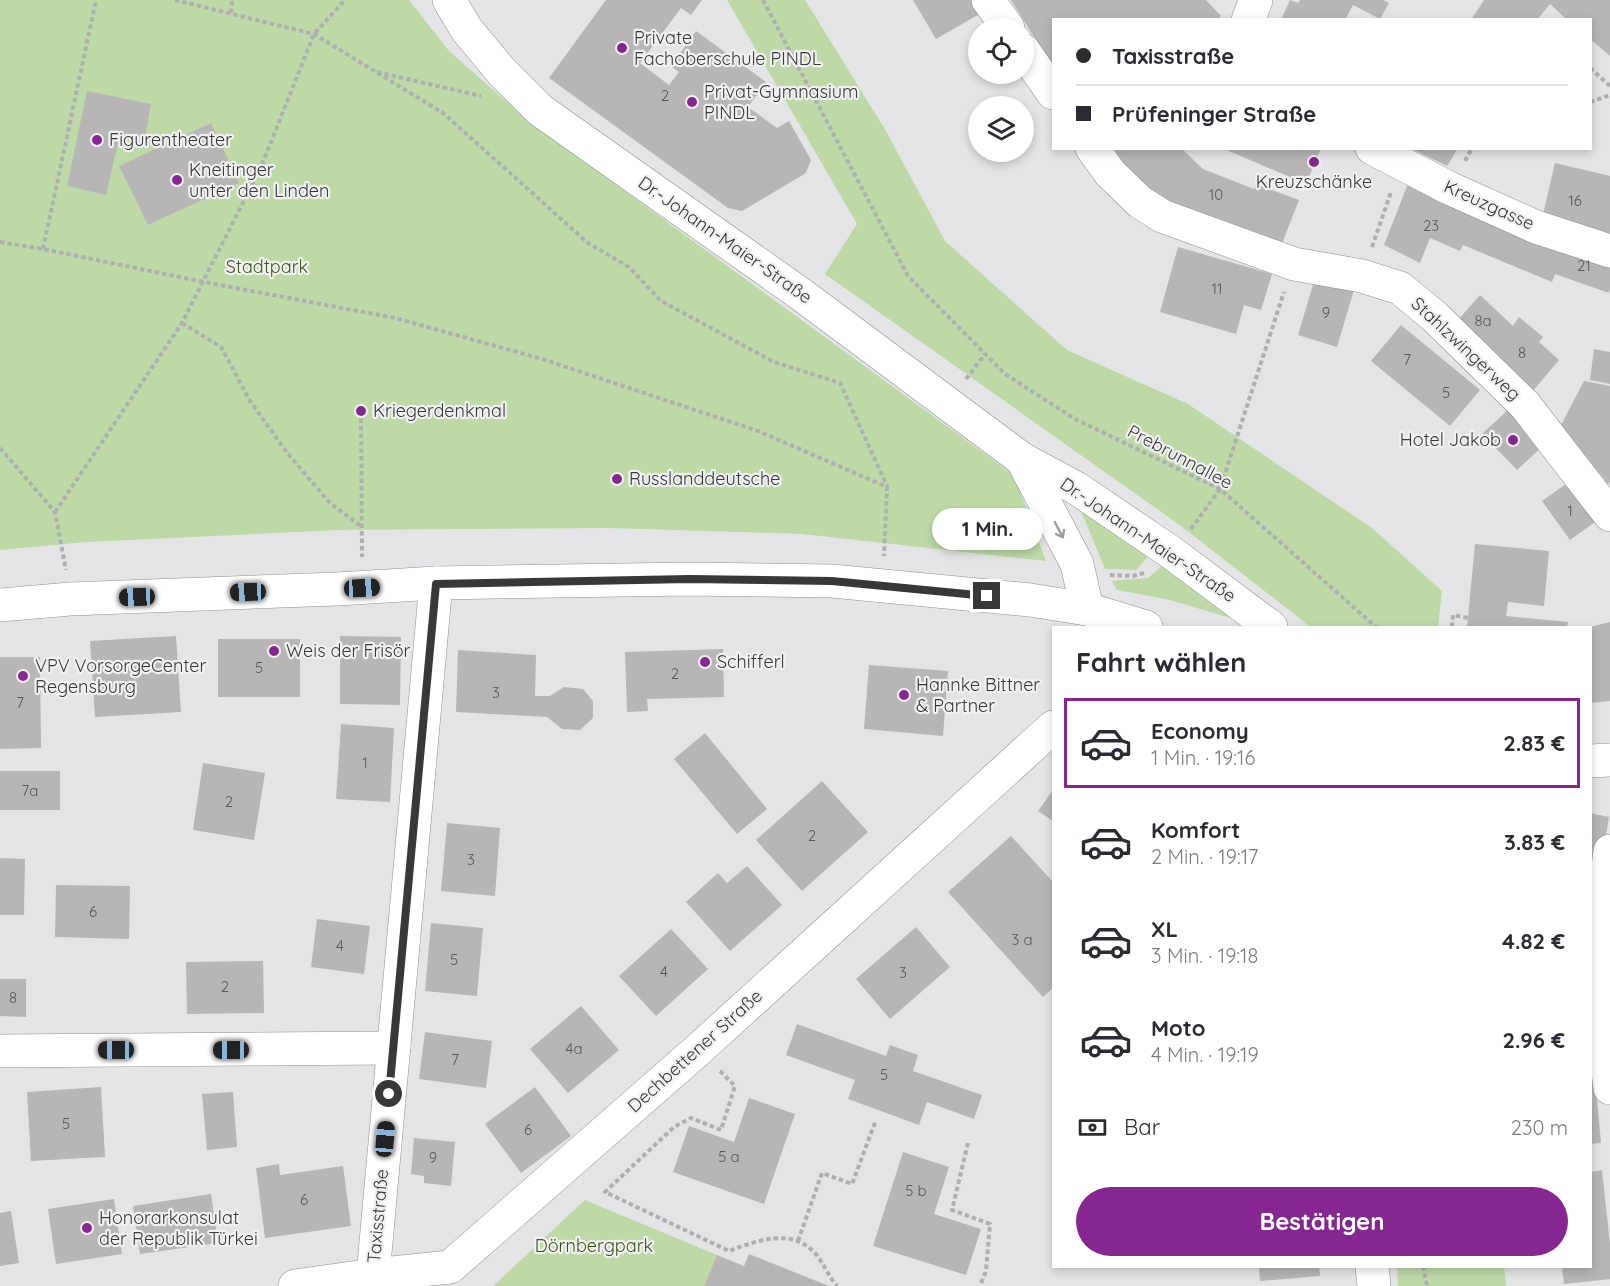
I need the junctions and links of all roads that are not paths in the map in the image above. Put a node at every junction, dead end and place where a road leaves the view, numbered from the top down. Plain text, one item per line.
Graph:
1 (449, 0) edge
2 (988, 0) edge
3 (1256, 0) edge
4 (1001, 18) edge
5 (1249, 18) edge
6 (1034, 66) edge
7 (1052, 92) edge
8 (1093, 150) edge
9 (1376, 150) edge
10 (1610, 251) edge
11 (1022, 459) junction
12 (1610, 515) edge
13 (436, 584) junction
14 (0, 605) edge
15 (1087, 609) junction
16 (1143, 626) edge
17 (1270, 626) edge
18 (1052, 728) edge
19 (1610, 760) edge
20 (1592, 761) edge
21 (1610, 851) edge
22 (394, 1048) junction
23 (0, 1051) edge
24 (1610, 1088) edge
25 (1372, 1268) edge
26 (373, 1275) junction
27 (444, 1277) edge
28 (295, 1286) edge
29 (1374, 1286) edge

1 - 11 street, Dr.-Johann-Maier-Straße
2 - 4 street
3 - 5 street
6 - 7 street
8 - 12 street, Stahlzwingerweg
9 - 10 street, Kreuzgasse
11 -> 15 street, Dr.-Johann-Maier-Straße
11 - 17 street, Dr.-Johann-Maier-Straße
13 - 14 street
13 - 15 street
13 - 22 street, Taxisstraße
15 - 16 street
18 - 27 street, Dechbettener Straße
19 - 20 street
21 - 24 street
22 - 23 street
22 - 26 street, Taxisstraße
25 - 29 street
26 - 27 street, Dechbettener Straße
26 - 28 street, Dechbettener Straße

